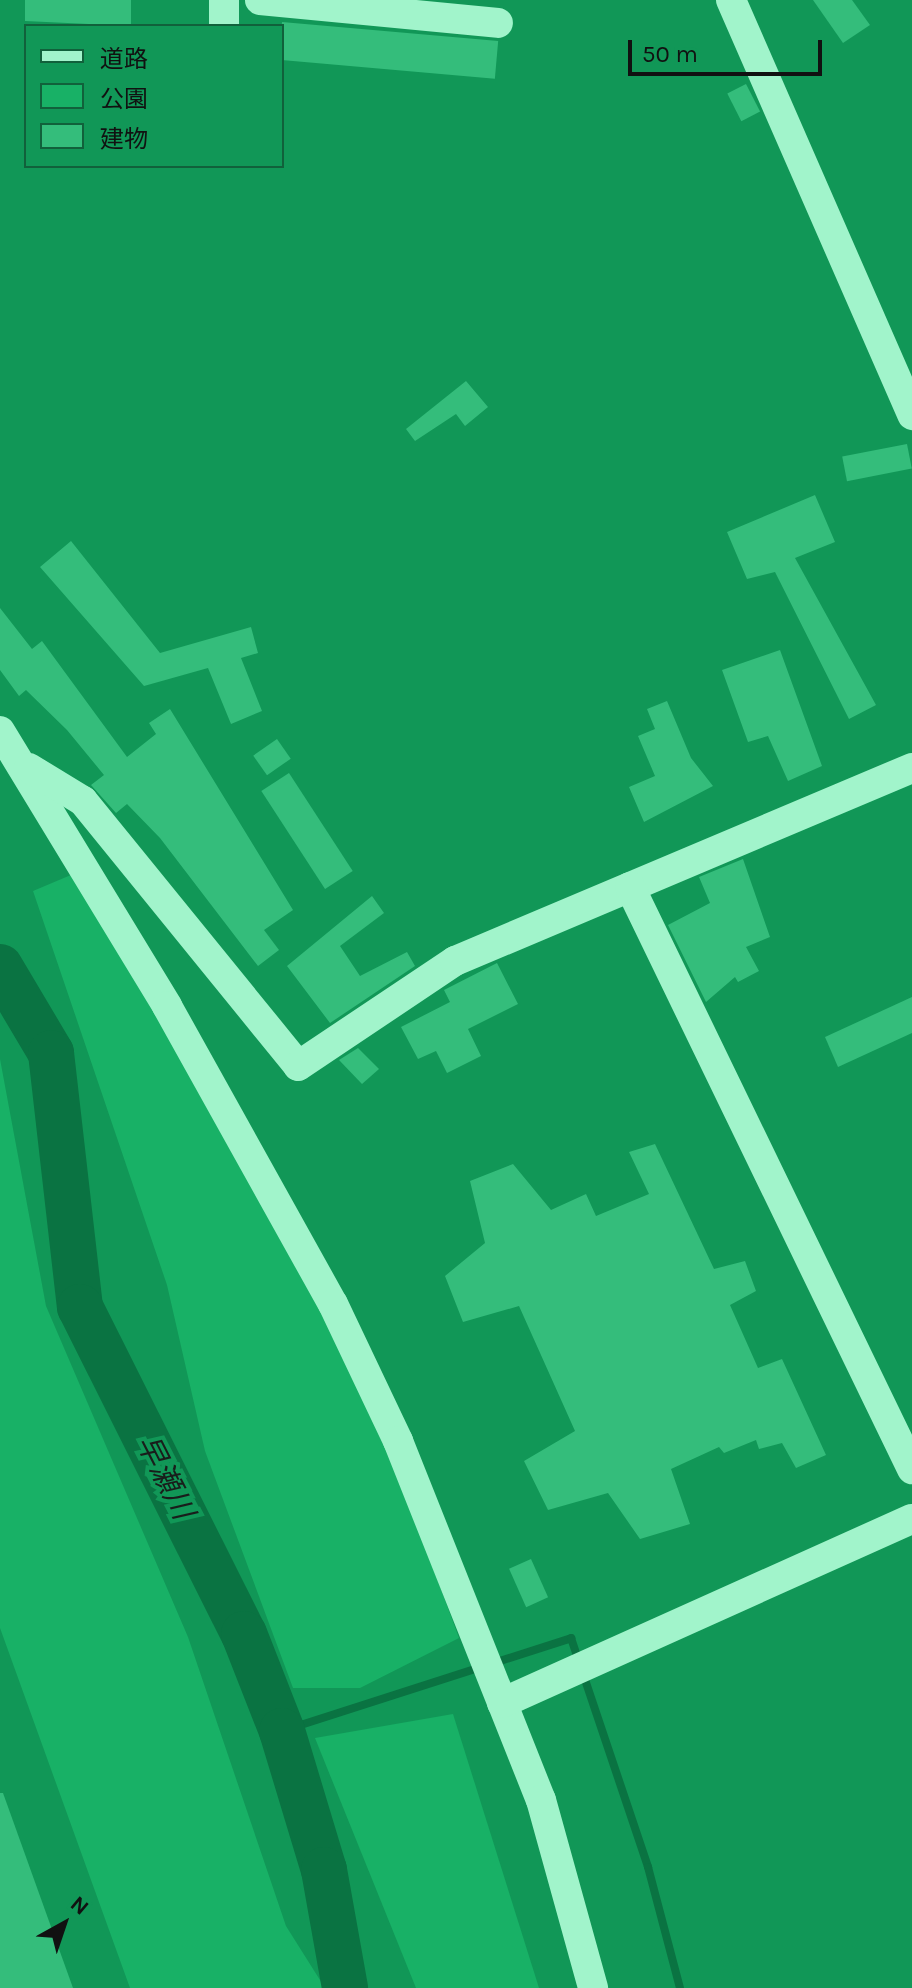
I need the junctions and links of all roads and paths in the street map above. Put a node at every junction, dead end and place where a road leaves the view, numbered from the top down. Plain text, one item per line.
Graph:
1 (224, 0) edge
2 (260, 0) edge
3 (731, 0) edge
4 (498, 23) dead end
5 (224, 24) edge
6 (912, 415) edge
7 (0, 731) edge
8 (24, 765) junction
9 (912, 768) edge
10 (630, 887) junction
11 (912, 1469) edge
12 (912, 1519) edge
13 (502, 1703) junction
14 (593, 1988) edge

1 - 5 street
2 - 4 street
3 - 6 street
7 - 8 street
8 - 10 street
8 - 13 street
9 - 10 street
10 - 11 street
12 - 13 street
13 - 14 street

